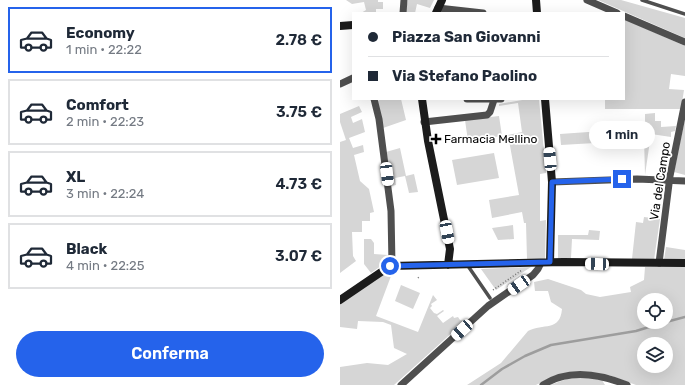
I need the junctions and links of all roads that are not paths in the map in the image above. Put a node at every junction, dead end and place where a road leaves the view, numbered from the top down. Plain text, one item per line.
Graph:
1 (404, 0) edge
2 (442, 0) edge
3 (536, 0) edge
4 (587, 0) edge
5 (642, 0) edge
6 (437, 11) edge
7 (403, 12) edge
8 (460, 12) edge
9 (537, 12) edge
10 (615, 12) edge
11 (685, 14) edge
12 (625, 16) edge
13 (352, 25) edge
14 (340, 26) edge
15 (685, 42) edge
16 (352, 78) edge
17 (340, 84) edge
18 (374, 100) edge
19 (422, 100) edge
20 (498, 100) edge
21 (545, 100) edge
22 (685, 102) edge
23 (424, 122) junction
24 (669, 181) junction
25 (685, 181) edge
26 (552, 182) junction
27 (550, 262) junction
28 (541, 263) junction
29 (659, 263) junction
30 (685, 263) edge
31 (392, 265) junction
32 (448, 265) junction
33 (467, 265) junction
34 (490, 298) dead end
35 (340, 300) edge
36 (401, 385) edge
37 (542, 385) edge
38 (627, 385) edge

1 - 7 street
2 - 6 street
3 - 9 street
4 - 10 street
5 - 11 lane
6 - 8 street
12 - 15 street
13 - 14 street
16 - 17 street
18 - 31 street
19 - 23 street
20 - 23 street
21 - 26 street
22 - 24 street, Via del Campo
23 - 32 street
24 - 25 street
24 - 26 street
24 - 29 street, Via del Campo
26 - 27 street
27 - 28 street
27 - 29 street
28 - 33 street
28 - 36 street
29 - 30 street
31 - 32 street
31 - 35 street
32 - 33 street
33 - 34 lane
37 - 38 street

